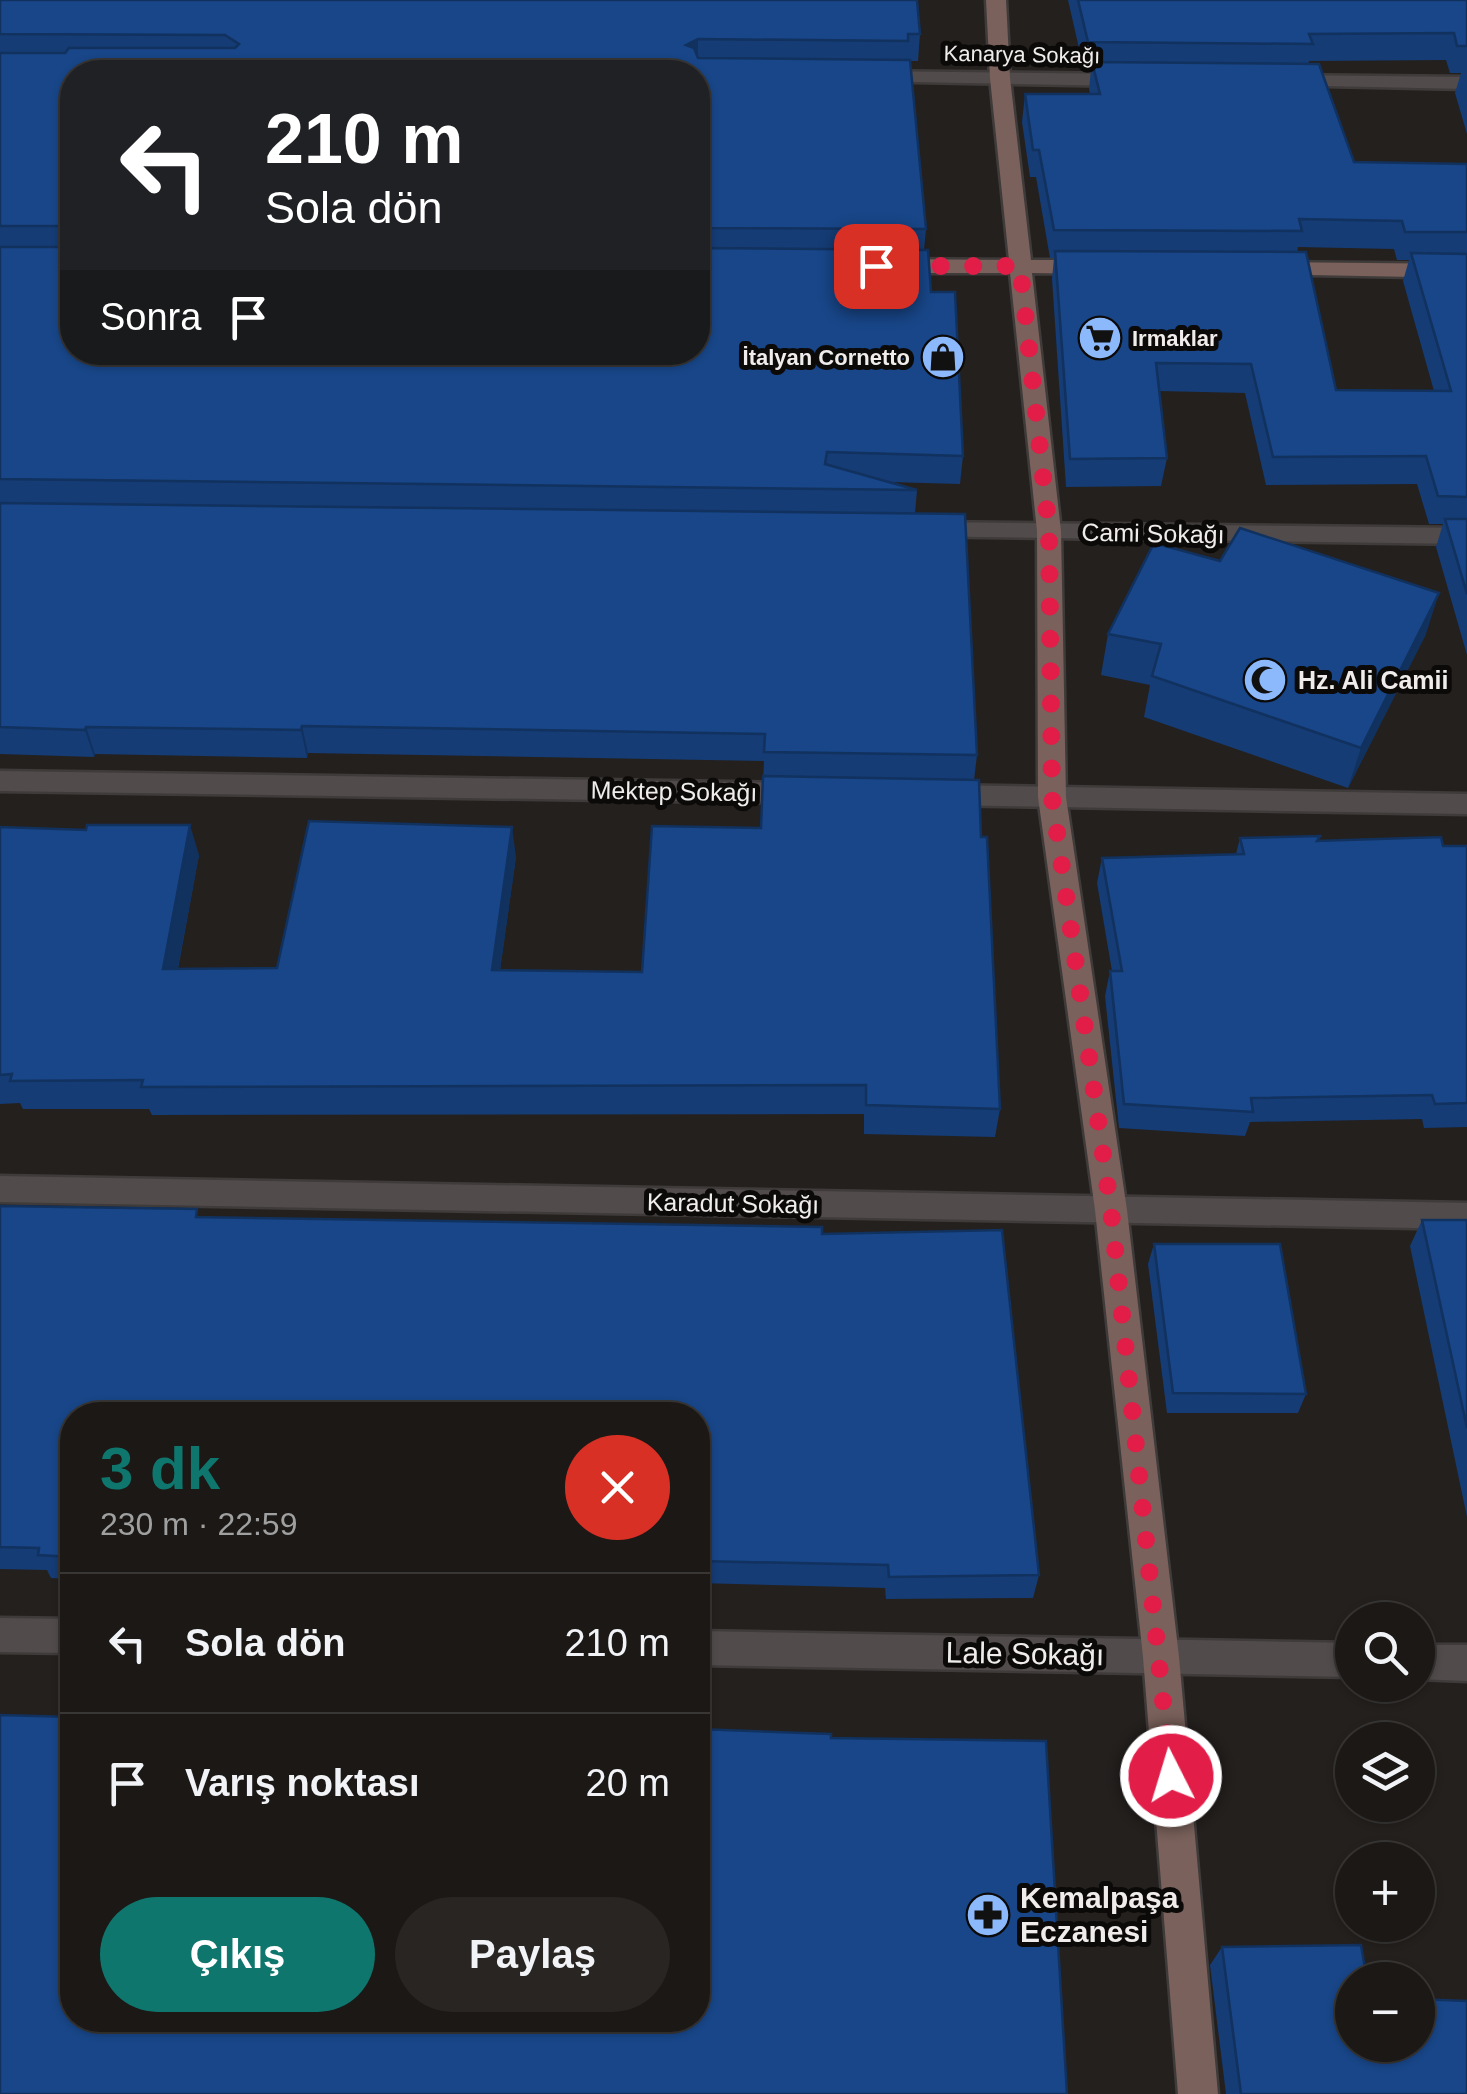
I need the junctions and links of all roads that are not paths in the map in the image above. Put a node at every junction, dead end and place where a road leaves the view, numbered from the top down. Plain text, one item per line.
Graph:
1 (996, 0) edge
2 (849, 77) edge
3 (1000, 78) junction
4 (1156, 80) edge
5 (1272, 81) edge
6 (1467, 84) edge
7 (868, 266) edge
8 (1020, 266) junction
9 (1117, 268) edge
10 (1253, 269) edge
11 (1467, 272) edge
12 (890, 530) edge
13 (1049, 531) junction
14 (1467, 536) edge
15 (0, 781) edge
16 (834, 794) edge
17 (913, 795) edge
18 (1052, 797) junction
19 (1467, 804) edge
20 (0, 1190) edge
21 (1111, 1210) junction
22 (1467, 1216) edge
23 (0, 1634) edge
24 (60, 1636) edge
25 (710, 1648) edge
26 (1161, 1657) junction
27 (1335, 1660) edge
28 (1435, 1662) edge
29 (1467, 1662) edge
30 (1198, 2094) edge

1 - 3 main road
2 - 3 street, Kanarya Sokağı
3 - 4 street, Kanarya Sokağı
3 - 8 main road
5 - 6 street
7 - 8 main road
8 - 9 main road
8 - 13 main road
10 - 11 main road
12 - 13 street, Cami Sokağı
13 - 14 street, Cami Sokağı
13 - 18 main road
15 - 16 street, Mektep Sokağı
17 - 18 street
18 - 19 street
18 - 21 main road
20 - 21 street, Karadut Sokağı
21 - 22 street, Karadut Sokağı
21 - 26 main road
23 - 24 street
25 - 26 street, Lale Sokağı
26 - 27 street, Lale Sokağı
26 - 30 main road
28 - 29 street

